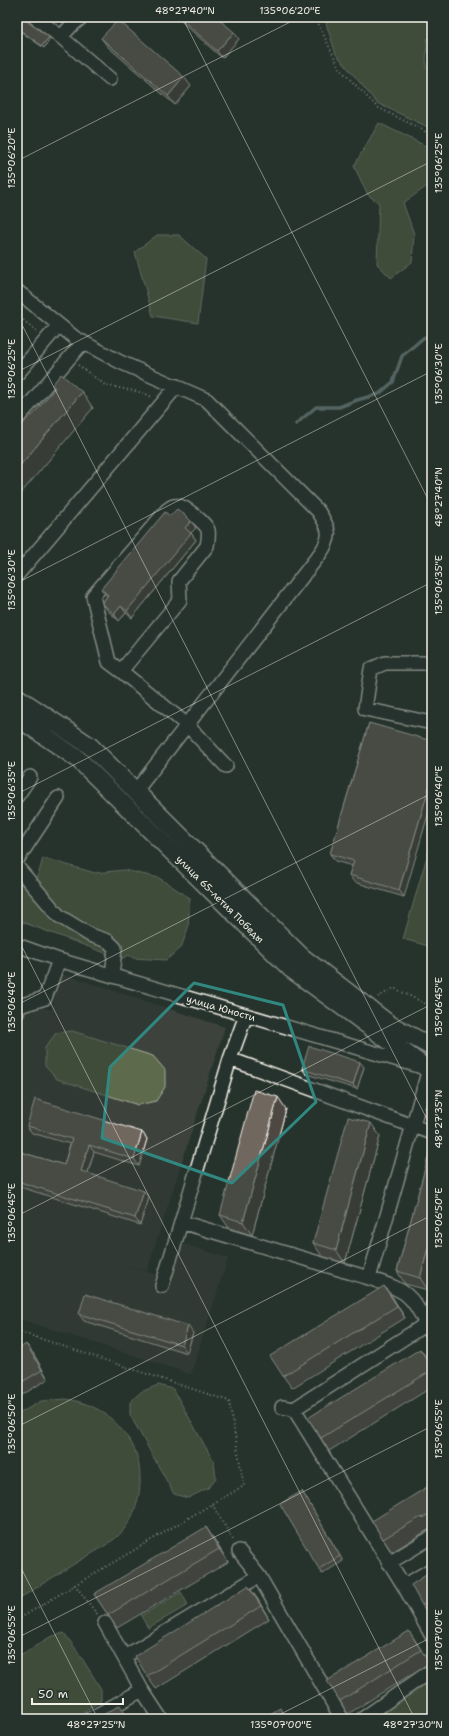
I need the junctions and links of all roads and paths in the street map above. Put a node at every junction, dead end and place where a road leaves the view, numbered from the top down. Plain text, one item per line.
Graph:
1 (35, 17) edge
2 (82, 17) edge
3 (315, 17) edge
4 (61, 37) junction
5 (110, 79) dead end
6 (432, 137) edge
7 (17, 291) edge
8 (17, 315) edge
9 (59, 325) junction
10 (46, 339) junction
11 (83, 342) junction
12 (69, 358) junction
13 (17, 374) edge
14 (178, 386) junction
15 (165, 403) junction
16 (17, 419) edge
17 (17, 575) edge
18 (432, 664) edge
19 (121, 671) junction
20 (17, 696) edge
21 (17, 717) edge
22 (432, 723) edge
23 (187, 725) junction
24 (226, 766) dead end
25 (30, 777) dead end
26 (135, 792) junction
27 (17, 796) edge
28 (58, 798) dead end
29 (17, 860) edge
30 (17, 867) edge
31 (17, 945) edge
32 (58, 960) junction
33 (112, 976) junction
34 (376, 999) dead end
35 (432, 1008) edge
36 (17, 1013) edge
37 (246, 1015) junction
38 (432, 1047) edge
39 (230, 1059) junction
40 (429, 1069) edge
41 (413, 1126) junction
42 (432, 1133) edge
43 (181, 1222) junction
44 (369, 1278) junction
45 (162, 1286) dead end
46 (432, 1307) edge
47 (429, 1329) edge
48 (17, 1331) edge
49 (212, 1504) junction
50 (432, 1537) edge
51 (239, 1551) joint
52 (389, 1563) junction
53 (432, 1570) edge
54 (259, 1576) junction
55 (75, 1585) junction
56 (404, 1586) junction
57 (17, 1620) edge
58 (104, 1623) joint
59 (432, 1636) edge
60 (124, 1657) junction
61 (432, 1670) edge
62 (142, 1690) junction
63 (90, 1719) edge
64 (161, 1719) edge
65 (342, 1719) edge
66 (362, 1719) edge

1 - 4 street
2 - 4 street
3 - 6 path
4 - 5 street
7 - 9 street
8 - 10 path
9 - 10 street
9 - 11 street
10 - 13 street
11 - 12 street
11 - 14 street
12 - 15 path
12 - 16 street
14 - 15 street
14 - 23 street
15 - 17 street
18 - 22 street
19 - 19 street
19 - 23 street
20 - 26 main road, улица 65-летия Победы
21 - 40 main road, улица 65-летия Победы
23 - 24 street
23 - 26 street
25 - 27 street
26 - 38 main road, улица 65-летия Победы
28 - 29 street
30 - 33 street
31 - 32 street, улица Юности
32 - 33 street, улица Юности
32 - 36 street
33 - 37 street, улица Юности
34 - 35 path
37 - 39 street
37 - 40 street, улица Юности
39 - 41 street
39 - 43 street
40 - 41 street
41 - 42 street
41 - 44 street
43 - 44 street
43 - 45 street
44 - 47 street
46 - 47 street
47 - 52 street
48 - 49 path
49 - 51 path
49 - 55 path
50 - 52 street
51 - 54 street
52 - 56 street
53 - 56 street
54 - 60 street
54 - 65 street
55 - 57 path
55 - 58 path
56 - 59 street
58 - 60 street
60 - 62 street
61 - 66 street
62 - 63 street
62 - 64 street

